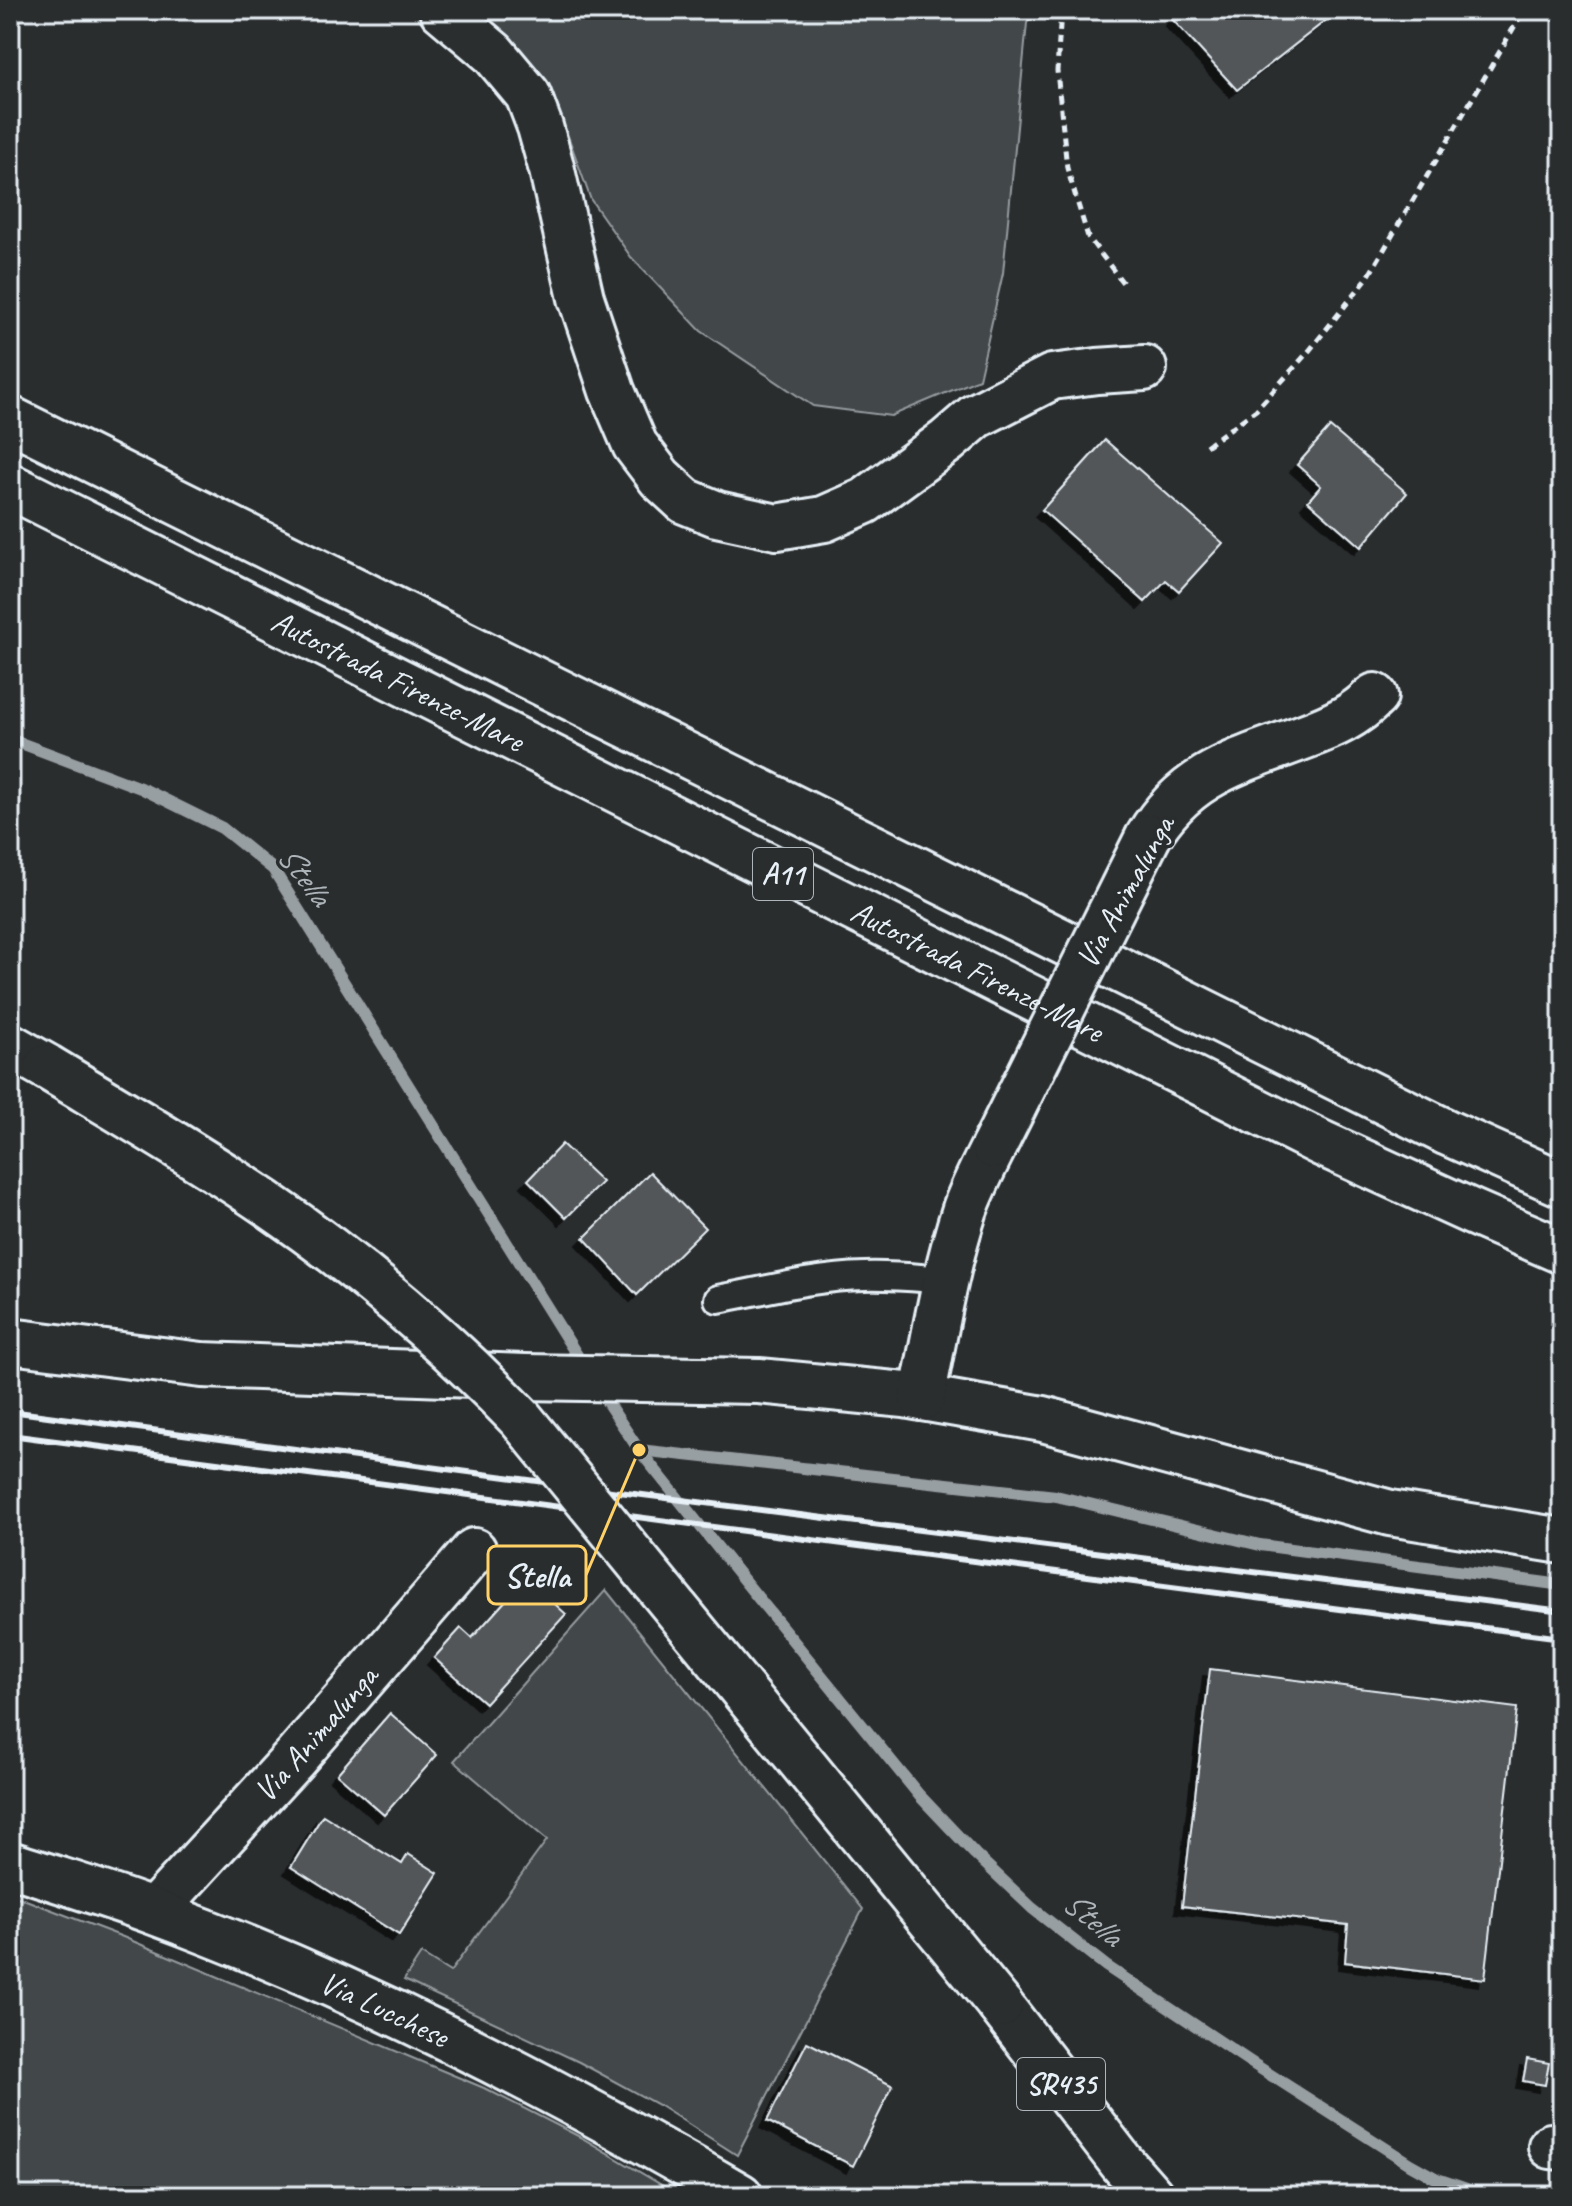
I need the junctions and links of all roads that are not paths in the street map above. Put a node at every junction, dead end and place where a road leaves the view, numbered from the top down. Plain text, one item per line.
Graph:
1 (442, 10) edge
2 (1144, 368) dead end
3 (10, 419) edge
4 (10, 486) edge
5 (1375, 696) dead end
6 (28, 1056) edge
7 (1562, 1184) edge
8 (1562, 1251) edge
9 (945, 1280) junction
10 (718, 1299) dead end
11 (10, 1341) edge
12 (922, 1398) junction
13 (1562, 1541) edge
14 (474, 1551) dead end
15 (10, 1864) edge
16 (154, 1911) junction
17 (1128, 2180) edge
18 (740, 2196) edge
19 (1151, 2196) edge

1 - 2 main road
3 - 7 main road, Autostrada Firenze-Mare / A11
4 - 8 main road, Autostrada Firenze-Mare / A11
5 - 9 main road, Via Animalunga, bridge
6 - 17 main road, SR435, bridge
9 - 10 lane
9 - 12 main road, Via Animalunga
11 - 12 main road
12 - 13 main road
14 - 16 main road, Via Animalunga
15 - 16 main road, Via Lucchese
16 - 18 main road, Via Lucchese
17 - 19 main road, SR435

